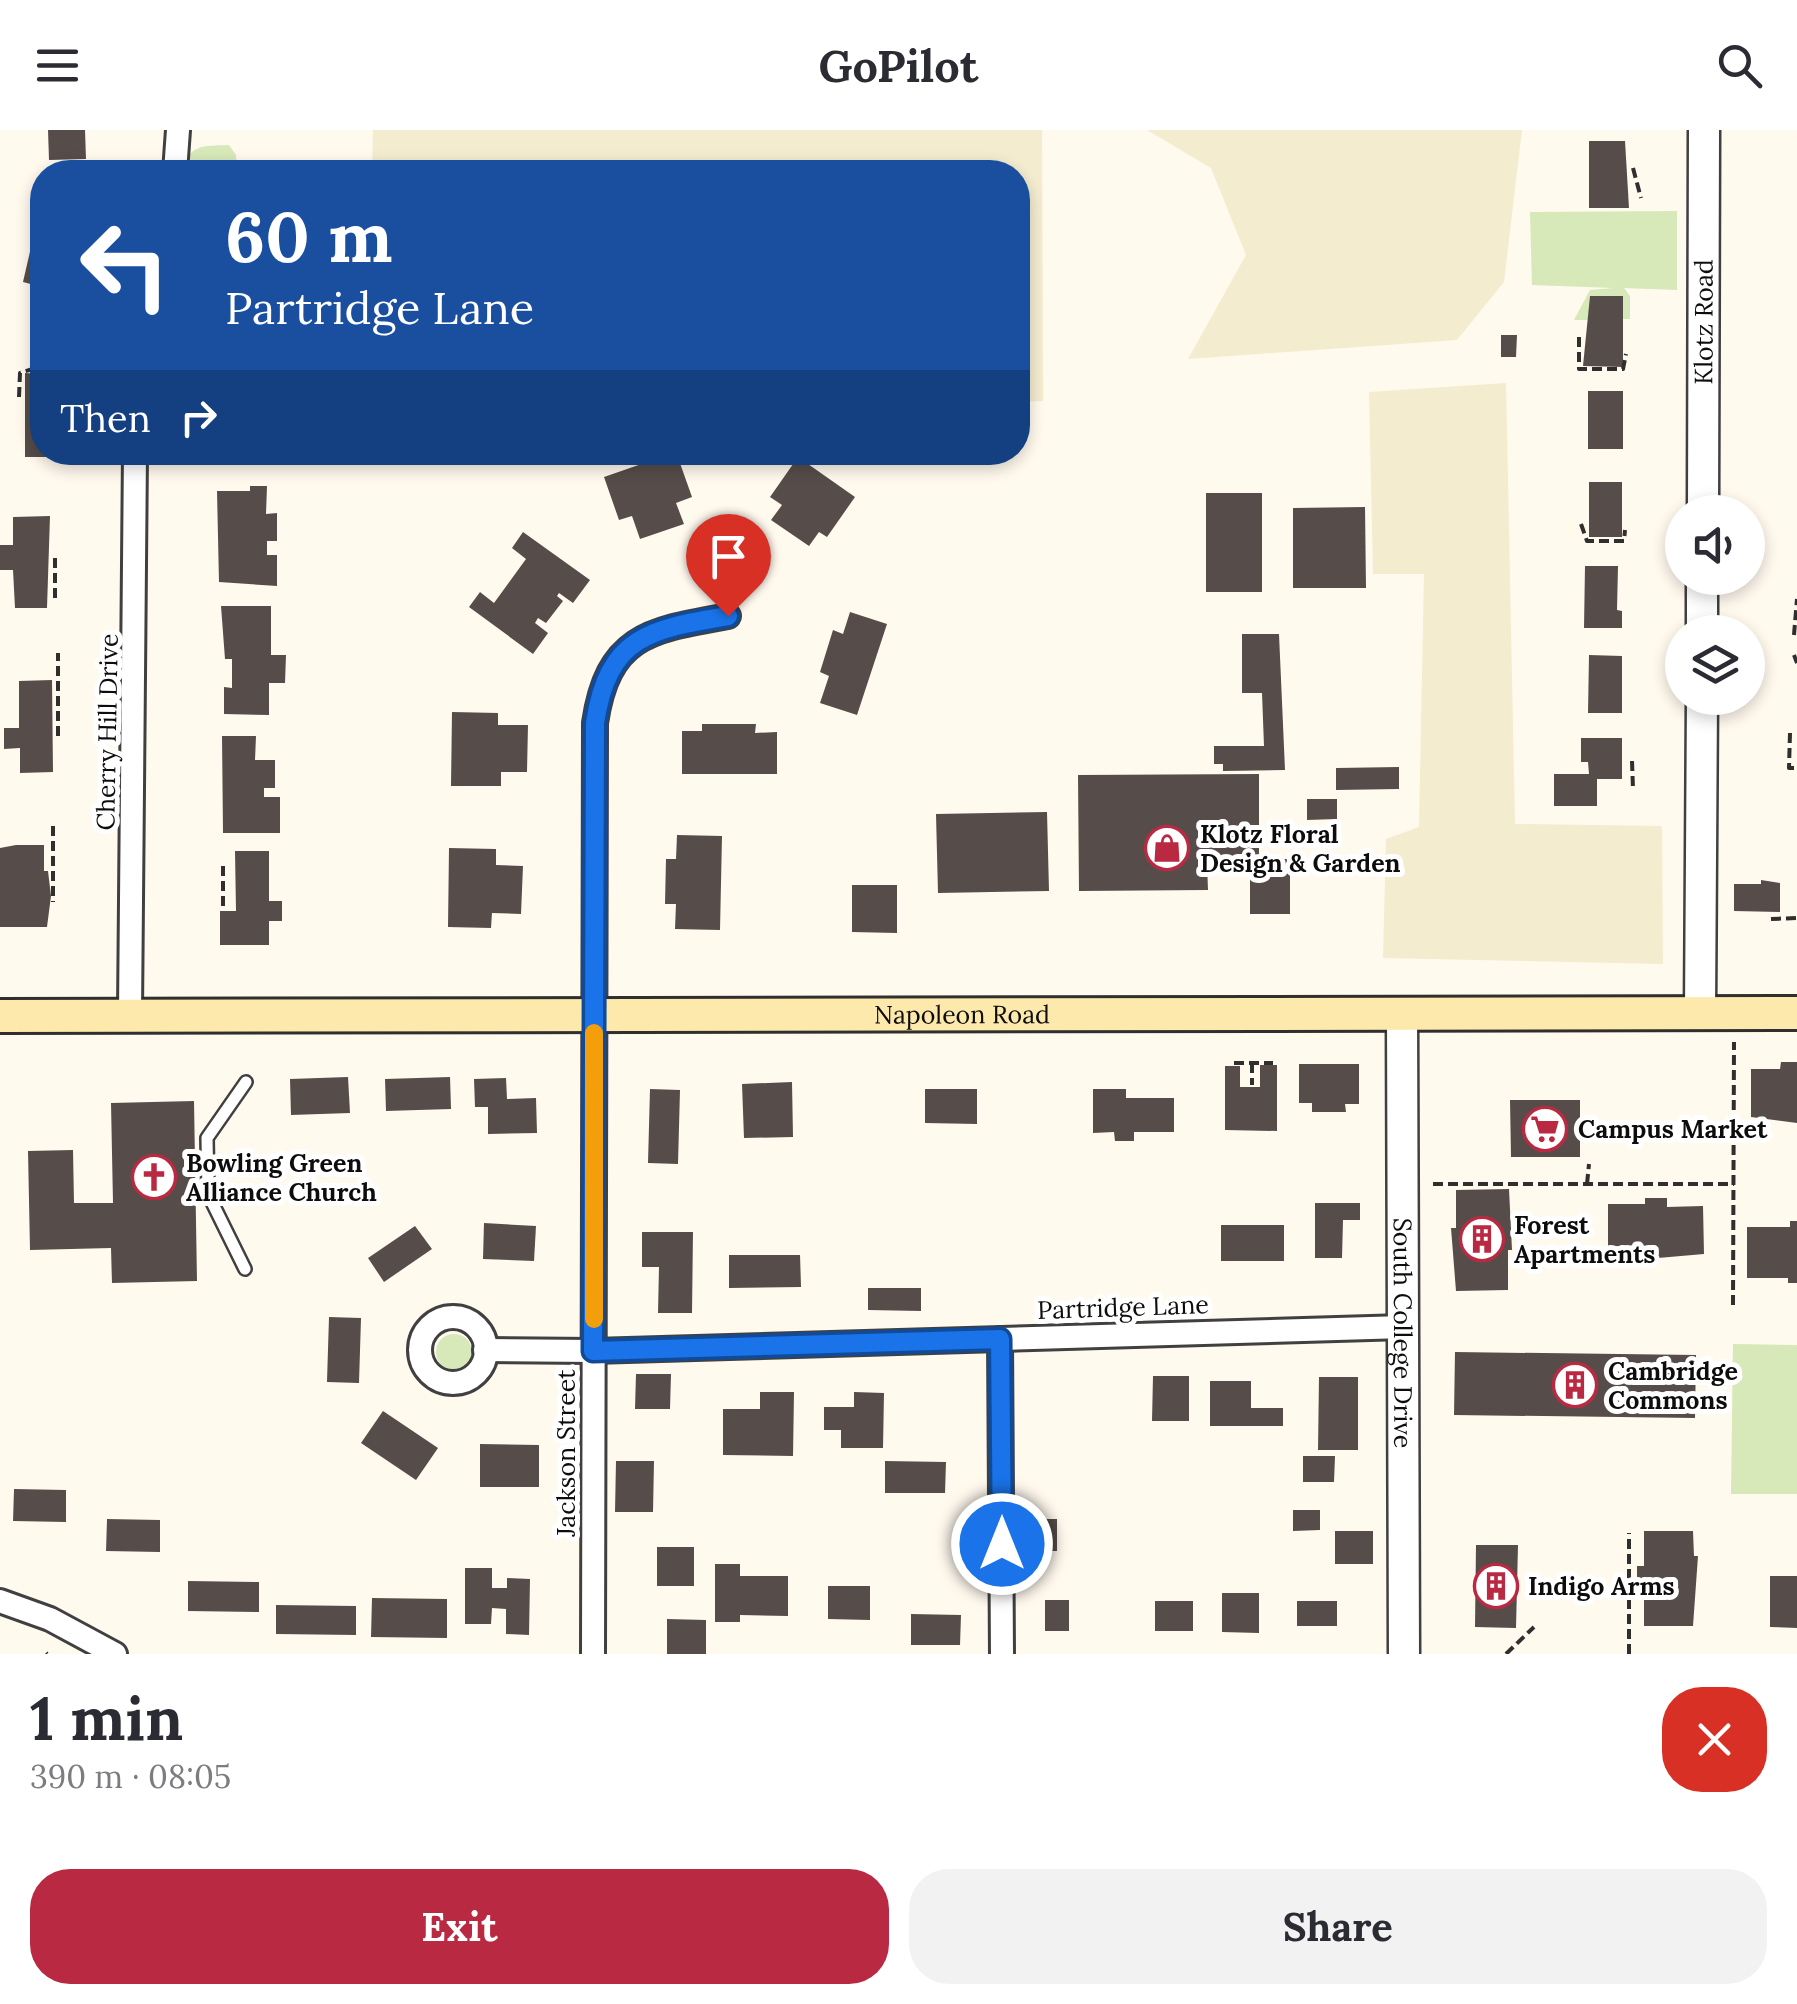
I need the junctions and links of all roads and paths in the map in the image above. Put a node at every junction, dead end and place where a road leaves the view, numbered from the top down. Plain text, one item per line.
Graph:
1 (178, 130) edge
2 (1704, 130) edge
3 (176, 160) edge
4 (1633, 168) dead end
5 (1641, 198) dead end
6 (1579, 338) dead end
7 (1626, 354) dead end
8 (30, 370) edge
9 (20, 397) dead end
10 (135, 465) edge
11 (1703, 495) edge
12 (1582, 524) dead end
13 (1625, 530) dead end
14 (56, 556) dead end
15 (55, 598) dead end
16 (1797, 599) edge
17 (728, 616) dead end
18 (1794, 635) dead end
19 (58, 654) dead end
20 (1794, 654) dead end
21 (1797, 662) edge
22 (1702, 715) edge
23 (1790, 733) dead end
24 (58, 736) dead end
25 (1632, 760) dead end
26 (1795, 768) edge
27 (1633, 789) dead end
28 (53, 826) dead end
29 (223, 866) dead end
30 (53, 902) dead end
31 (223, 909) dead end
32 (1771, 918) dead end
33 (1797, 918) edge
34 (130, 1012) junction
35 (594, 1012) junction
36 (1402, 1013) junction
37 (1700, 1013) junction
38 (1797, 1014) edge
39 (0, 1016) edge
40 (1734, 1042) dead end
41 (1234, 1063) dead end
42 (1252, 1063) junction
43 (1273, 1063) dead end
44 (246, 1082) dead end
45 (1252, 1085) dead end
46 (1588, 1164) dead end
47 (1433, 1184) dead end
48 (1587, 1184) junction
49 (1734, 1184) junction
50 (245, 1270) dead end
51 (1733, 1305) dead end
52 (1404, 1327) junction
53 (1000, 1339) junction
54 (485, 1350) dead end
55 (593, 1351) junction
56 (1629, 1533) dead end
57 (0, 1601) edge
58 (1534, 1627) dead end
59 (115, 1654) edge
60 (593, 1654) edge
61 (1002, 1654) edge
62 (1404, 1654) edge
63 (1506, 1654) edge
64 (1628, 1654) edge

1 - 3 street
2 - 11 street, Klotz Road
4 - 5 path
6 - 7 path
8 - 9 path
10 - 34 street, Cherry Hill Drive
12 - 13 path
14 - 15 path
16 - 18 path
17 - 35 street, Jackson Street
19 - 24 path
20 - 21 path
22 - 37 street
23 - 26 path
25 - 27 path
28 - 30 path
29 - 31 path
32 - 33 path
34 - 35 main road, Napoleon Road
34 - 39 main road, Napoleon Road
35 - 36 main road, Napoleon Road
35 - 55 street, Jackson Street
36 - 37 main road, Napoleon Road
36 - 52 street, South College Drive
37 - 38 main road, Napoleon Road
40 - 49 path
41 - 42 path
42 - 43 path
42 - 45 path
44 - 50 lane
46 - 48 path
47 - 48 path
48 - 49 path
49 - 51 path
52 - 53 street, Partridge Lane
52 - 62 street, South College Drive
53 - 55 street, Partridge Lane
53 - 61 street
54 - 55 street, Partridge Lane
55 - 60 street, Jackson Street
56 - 64 path
57 - 59 street
58 - 63 path

